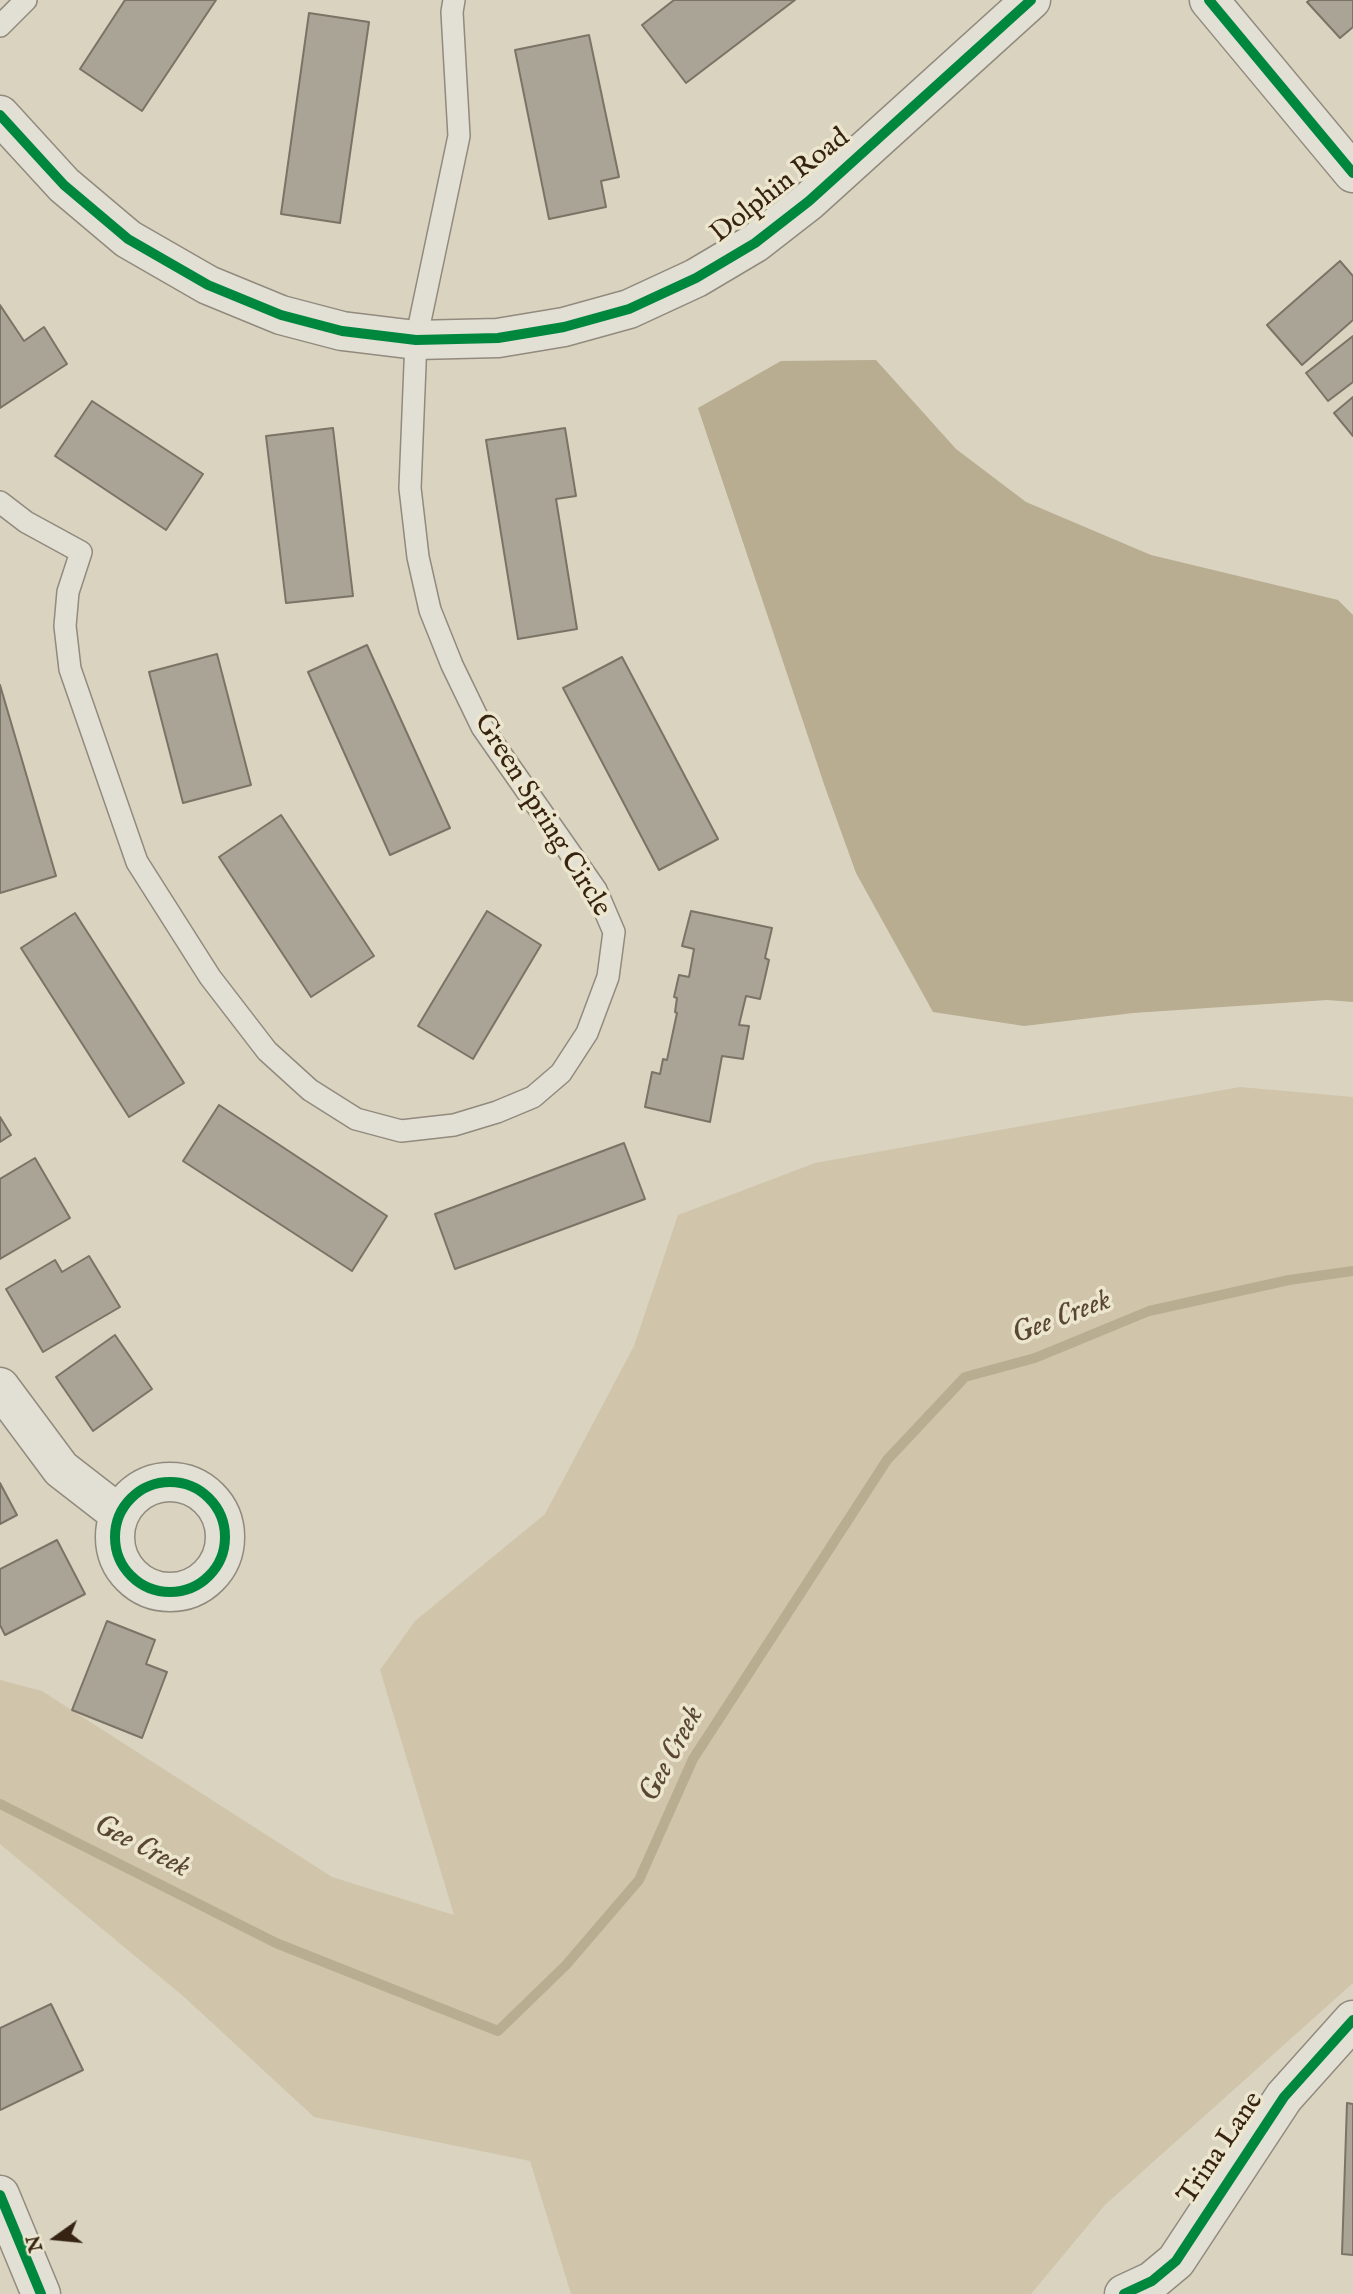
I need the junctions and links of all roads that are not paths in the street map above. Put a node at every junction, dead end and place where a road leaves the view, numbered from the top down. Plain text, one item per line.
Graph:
1 (26, 0) edge
2 (454, 0) edge
3 (1031, 0) edge
4 (1209, 0) edge
5 (0, 26) edge
6 (0, 115) edge
7 (1353, 173) edge
8 (416, 340) junction
9 (0, 502) edge
10 (0, 1387) edge
11 (119, 1514) dead end
12 (1353, 2020) edge
13 (0, 2195) edge
14 (41, 2294) edge
15 (1124, 2294) edge

1 - 5 lane
2 - 8 lane, Green Spring Circle
3 - 8 street, Dolphin Road
4 - 7 street
6 - 8 street, Dolphin Road
8 - 9 lane, Green Spring Circle
10 - 11 street
12 - 15 street, Trina Lane
13 - 14 street

